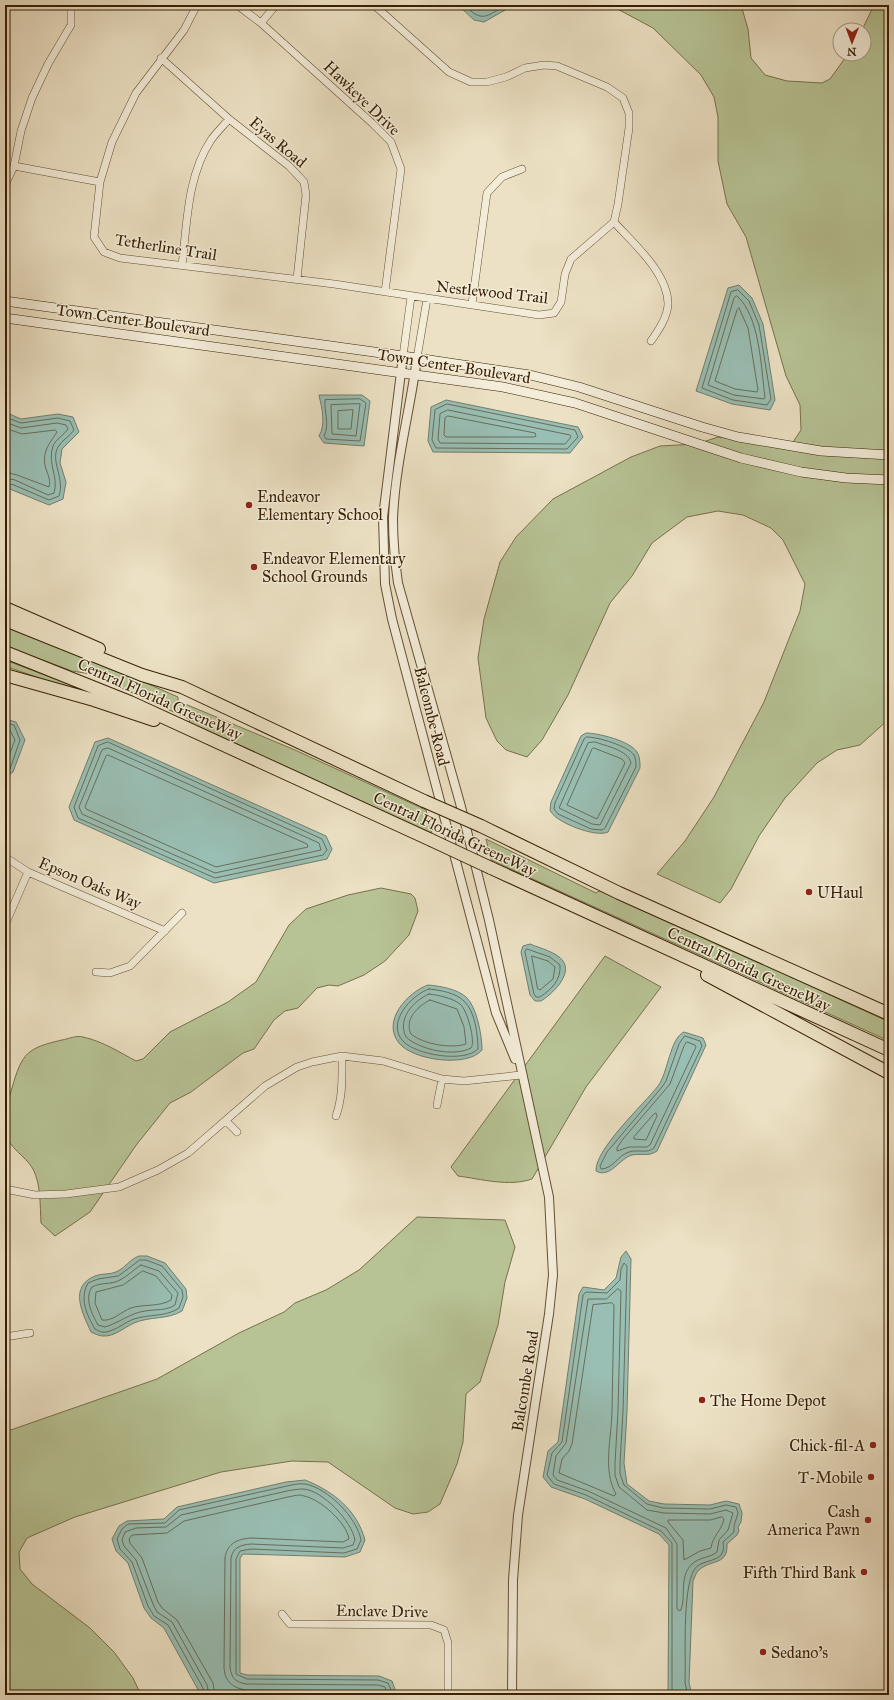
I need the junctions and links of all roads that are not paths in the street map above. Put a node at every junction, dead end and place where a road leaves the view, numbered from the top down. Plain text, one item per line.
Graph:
1 (71, 5) edge
2 (197, 5) edge
3 (237, 5) edge
4 (276, 5) edge
5 (374, 5) edge
6 (261, 23) junction
7 (161, 58) junction
8 (229, 119) junction
9 (14, 166) junction
10 (522, 169) dead end
11 (100, 182) junction
12 (5, 185) edge
13 (614, 222) junction
14 (182, 265) junction
15 (297, 280) junction
16 (385, 292) junction
17 (411, 296) junction
18 (427, 299) junction
19 (5, 301) edge
20 (472, 304) junction
21 (5, 318) edge
22 (651, 342) dead end
23 (403, 356) junction
24 (417, 358) junction
25 (401, 372) junction
26 (415, 374) junction
27 (889, 455) edge
28 (889, 480) edge
29 (5, 608) edge
30 (5, 620) edge
31 (5, 652) edge
32 (5, 675) edge
33 (182, 687) junction
34 (214, 740) junction
35 (5, 857) edge
36 (28, 872) junction
37 (182, 912) dead end
38 (606, 920) junction
39 (5, 925) edge
40 (165, 931) junction
41 (96, 972) dead end
42 (889, 1014) edge
43 (889, 1050) edge
44 (342, 1056) junction
45 (889, 1073) edge
46 (521, 1075) junction
47 (442, 1078) junction
48 (437, 1105) dead end
49 (336, 1116) dead end
50 (226, 1121) junction
51 (237, 1132) dead end
52 (5, 1188) edge
53 (30, 1333) dead end
54 (5, 1337) edge
55 (282, 1614) dead end
56 (448, 1695) edge
57 (512, 1695) edge

1 - 9 street
2 - 7 street, Tetherline Trail
3 - 6 street, Hawkeye Drive
4 - 6 street
5 - 13 street
6 - 16 street, Hawkeye Drive
7 - 8 street, Eyas Road
7 - 11 street, Tetherline Trail
8 - 14 street
8 - 15 street, Eyas Road
9 - 11 street
9 - 12 street
10 - 20 street
11 - 14 street, Tetherline Trail
13 - 20 street, Nestlewood Trail
13 - 22 street
14 - 15 street, Tetherline Trail
15 - 16 street, Tetherline Trail
16 - 17 street, Tetherline Trail
17 - 18 street, Tetherline Trail
17 - 23 street
18 - 20 street, Nestlewood Trail
18 - 24 street
19 - 23 main road, Town Center Boulevard
21 - 25 main road, Town Center Boulevard
23 - 24 main road, Town Center Boulevard
23 - 25 street, Balcombe Road
24 - 26 street, Balcombe Road
24 - 27 main road, Town Center Boulevard
25 - 26 main road, Town Center Boulevard
25 - 46 street, Balcombe Road
26 - 28 main road, Town Center Boulevard
26 - 46 street, Balcombe Road
29 - 33 highway
30 - 33 highway, Central Florida GreeneWay
31 - 34 highway, Central Florida GreeneWay
32 - 34 highway
33 - 42 highway, Central Florida GreeneWay, bridge
34 - 38 highway, Central Florida GreeneWay, bridge
35 - 36 street, Epson Oaks Way
36 - 39 street
36 - 40 street, Epson Oaks Way
37 - 40 street
38 - 43 highway, Central Florida GreeneWay
38 - 45 highway
40 - 41 street
44 - 47 street
44 - 49 street
44 - 50 street
46 - 47 street
46 - 57 street, Balcombe Road
47 - 48 street
50 - 51 street
50 - 52 street
53 - 54 street
55 - 56 street, Enclave Drive

